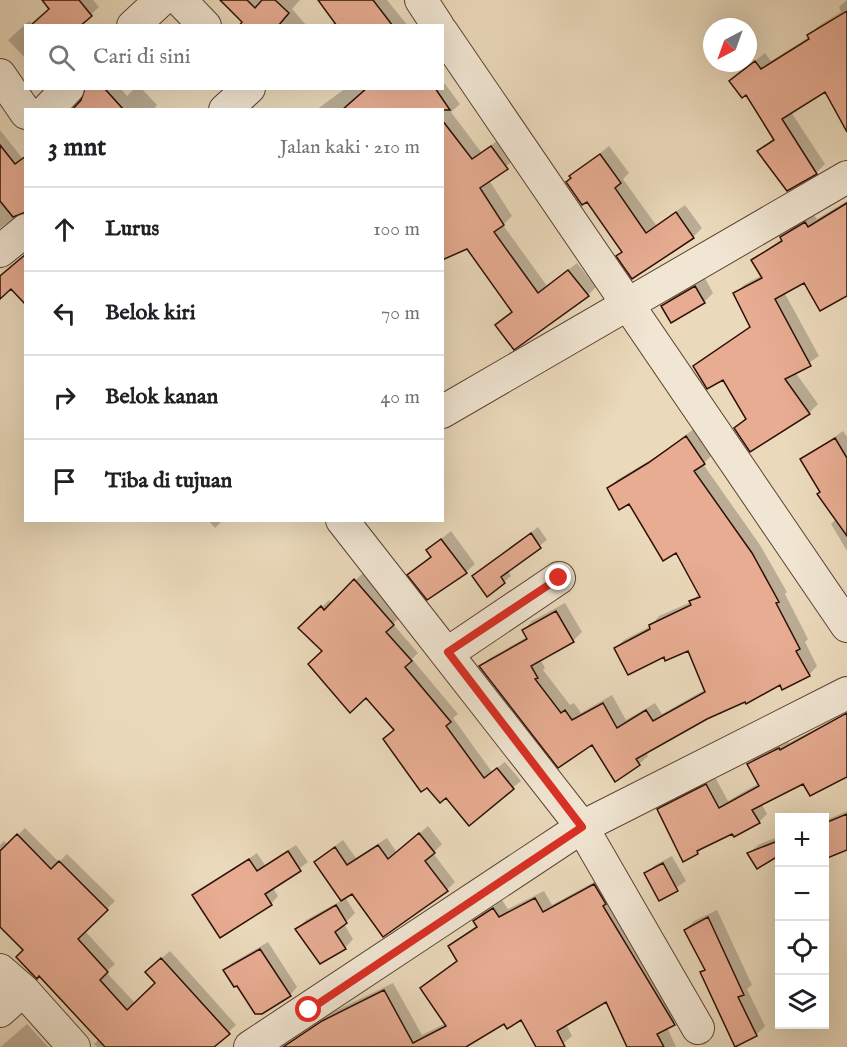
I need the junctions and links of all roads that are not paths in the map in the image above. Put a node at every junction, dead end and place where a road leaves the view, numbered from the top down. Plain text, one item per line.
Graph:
1 (161, 0) edge
2 (180, 0) edge
3 (421, 0) edge
4 (135, 24) edge
5 (203, 24) edge
6 (437, 24) edge
7 (444, 35) edge
8 (0, 75) edge
9 (66, 90) edge
10 (247, 90) edge
11 (49, 108) edge
12 (227, 108) edge
13 (24, 109) edge
14 (847, 177) edge
15 (24, 232) edge
16 (0, 251) edge
17 (627, 304) junction
18 (444, 411) edge
19 (344, 522) edge
20 (559, 578) dead end
21 (847, 626) edge
22 (448, 652) junction
23 (847, 693) edge
24 (582, 827) junction
25 (11, 980) edge
26 (0, 1011) edge
27 (698, 1028) dead end
28 (74, 1047) edge
29 (250, 1047) edge

1 - 4 street
2 - 5 street
3 - 6 street
7 - 17 street
8 - 13 street
9 - 11 street
10 - 12 street
14 - 17 street
15 - 16 street
17 - 18 street
17 - 21 street
19 - 22 street
20 - 22 street
22 - 24 street
23 - 24 street
24 - 27 street
24 - 29 street
25 - 26 street
25 - 28 street

